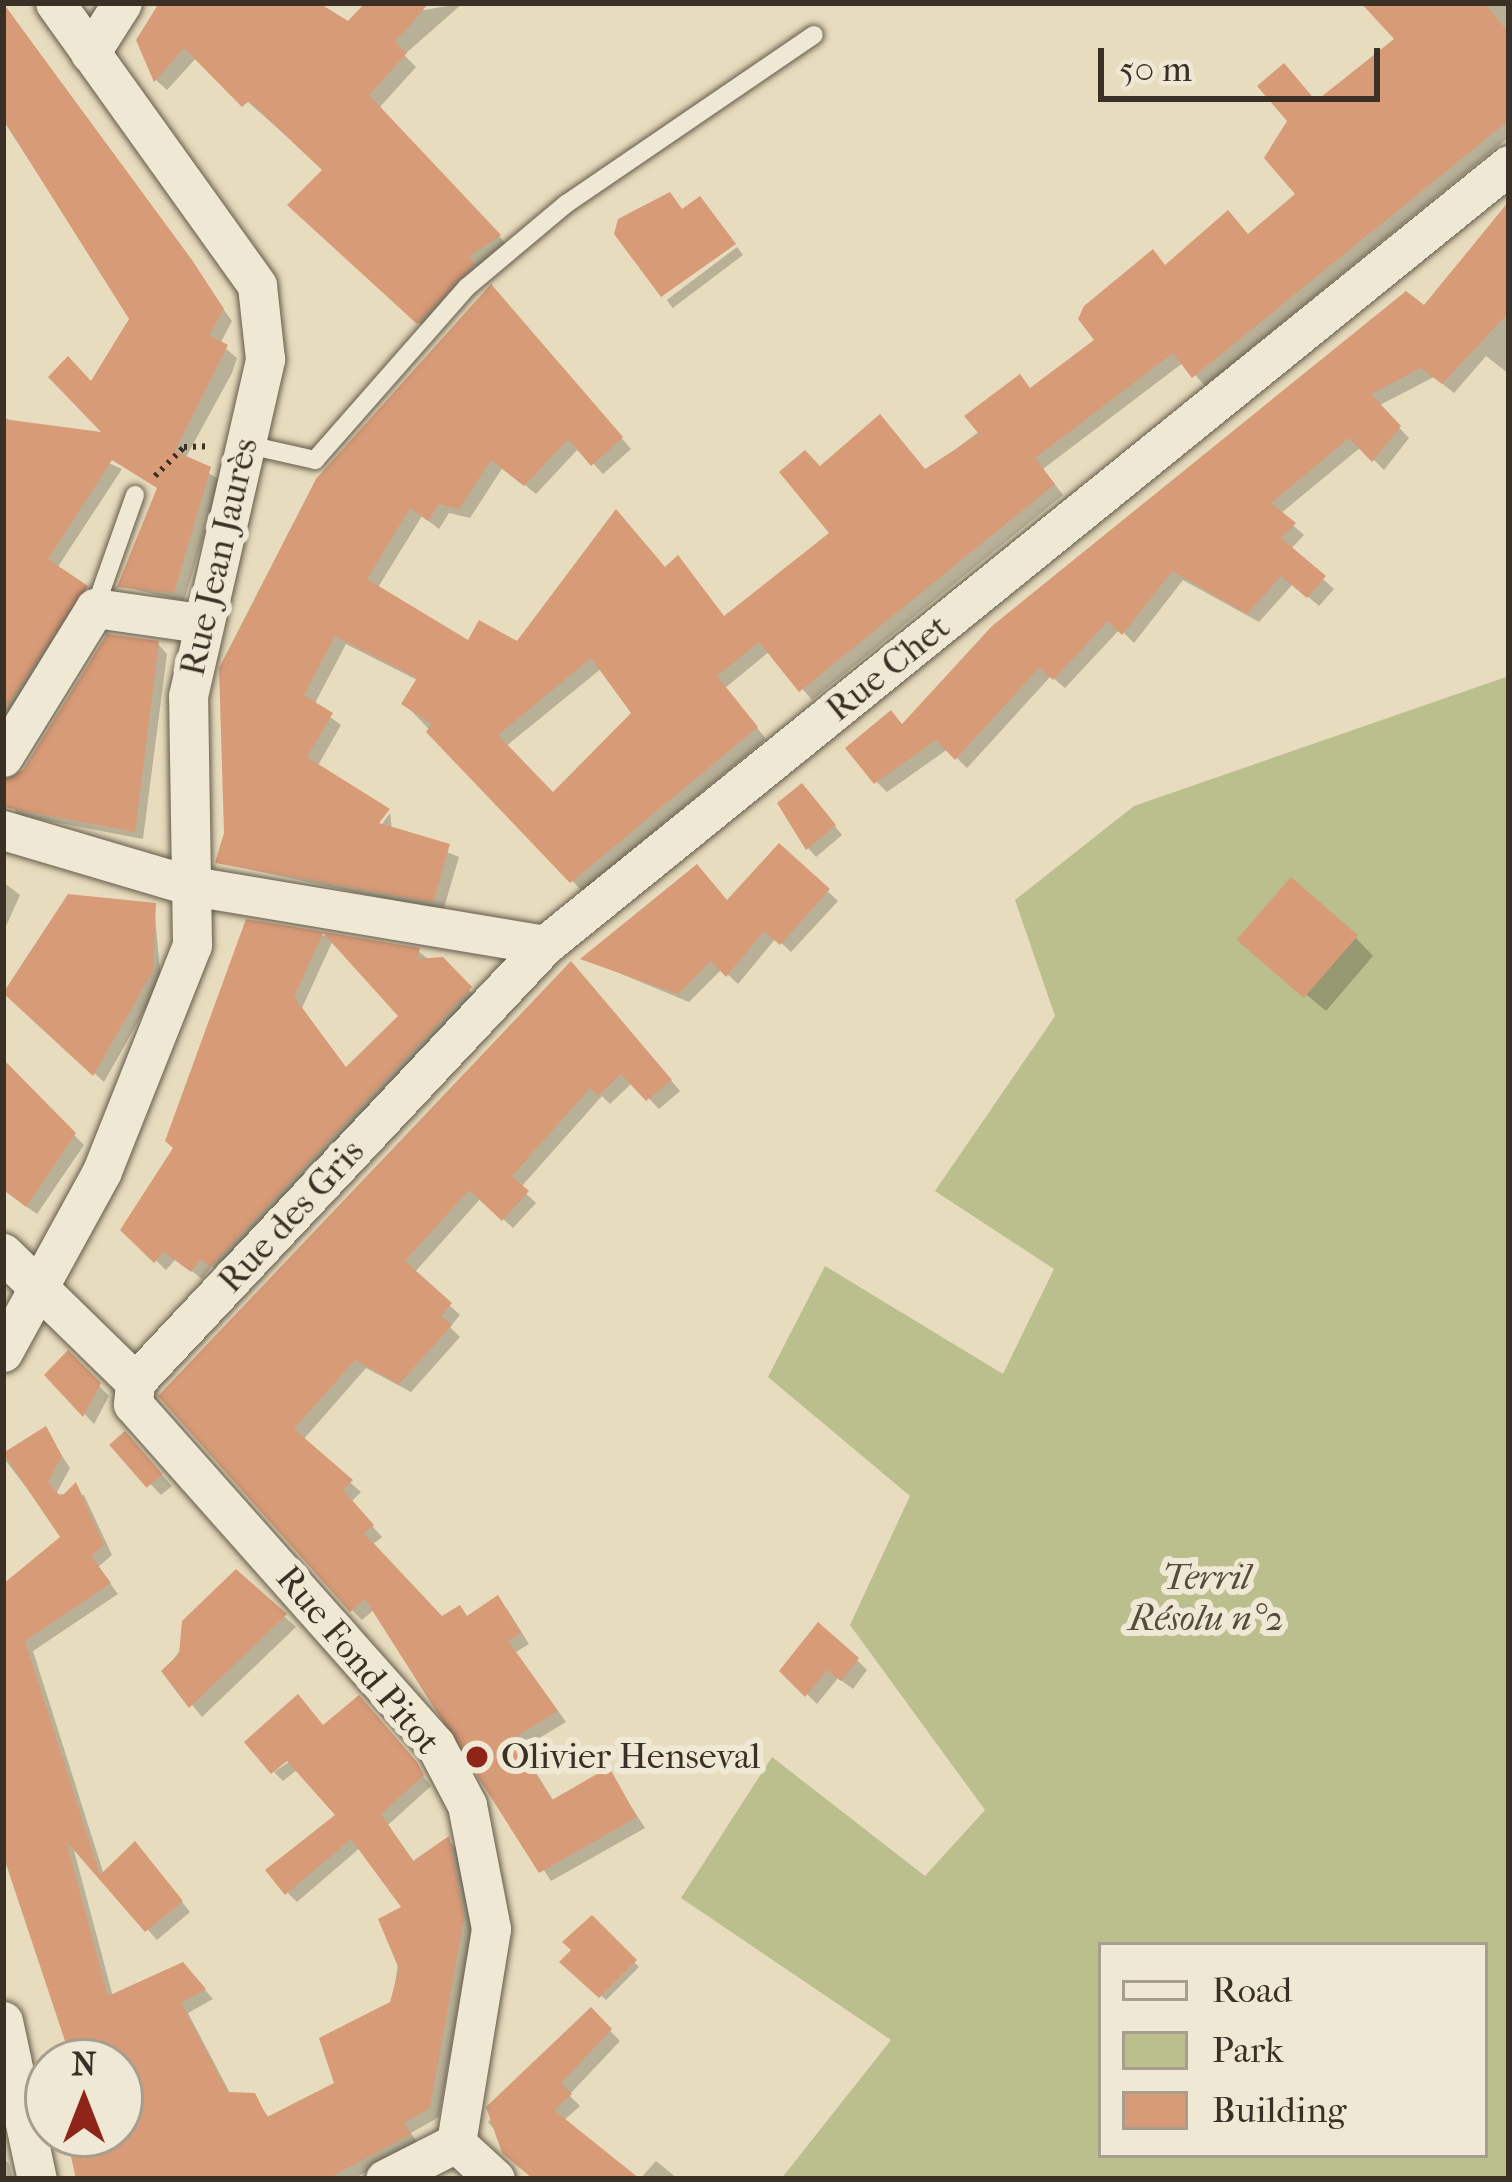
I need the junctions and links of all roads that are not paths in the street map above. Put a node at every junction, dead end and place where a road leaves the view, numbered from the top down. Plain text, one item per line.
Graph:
1 (55, 3) edge
2 (122, 3) edge
3 (814, 34) dead end
4 (90, 53) junction
5 (1509, 165) edge
6 (244, 444) junction
7 (135, 495) road end
8 (95, 608) junction
9 (200, 622) junction
10 (3, 757) edge
11 (3, 830) edge
12 (192, 886) junction
13 (545, 945) junction
14 (3, 1253) edge
15 (19, 1280) edge
16 (3, 1352) edge
17 (135, 1382) junction
18 (3, 2021) edge
19 (456, 2143) junction
20 (37, 2179) edge
21 (385, 2179) edge
22 (495, 2179) edge

1 - 4 street, Rue Jean Jaurès
2 - 4 street
3 - 6 lane
4 - 6 street, Rue Jean Jaurès
5 - 13 street, Rue Chet
6 - 9 street, Rue Jean Jaurès
7 - 8 lane
8 - 9 street
8 - 10 street
9 - 12 street, Rue Jean Jaurès
11 - 12 street
12 - 13 street
12 - 15 street, Rue Jean Jaurès
13 - 17 street, Rue des Gris
14 - 15 street
15 - 16 street, Rue Jean Jaurès
15 - 17 street
17 - 19 street, Rue Fond Pitot
18 - 20 street
19 - 21 street
19 - 22 street

